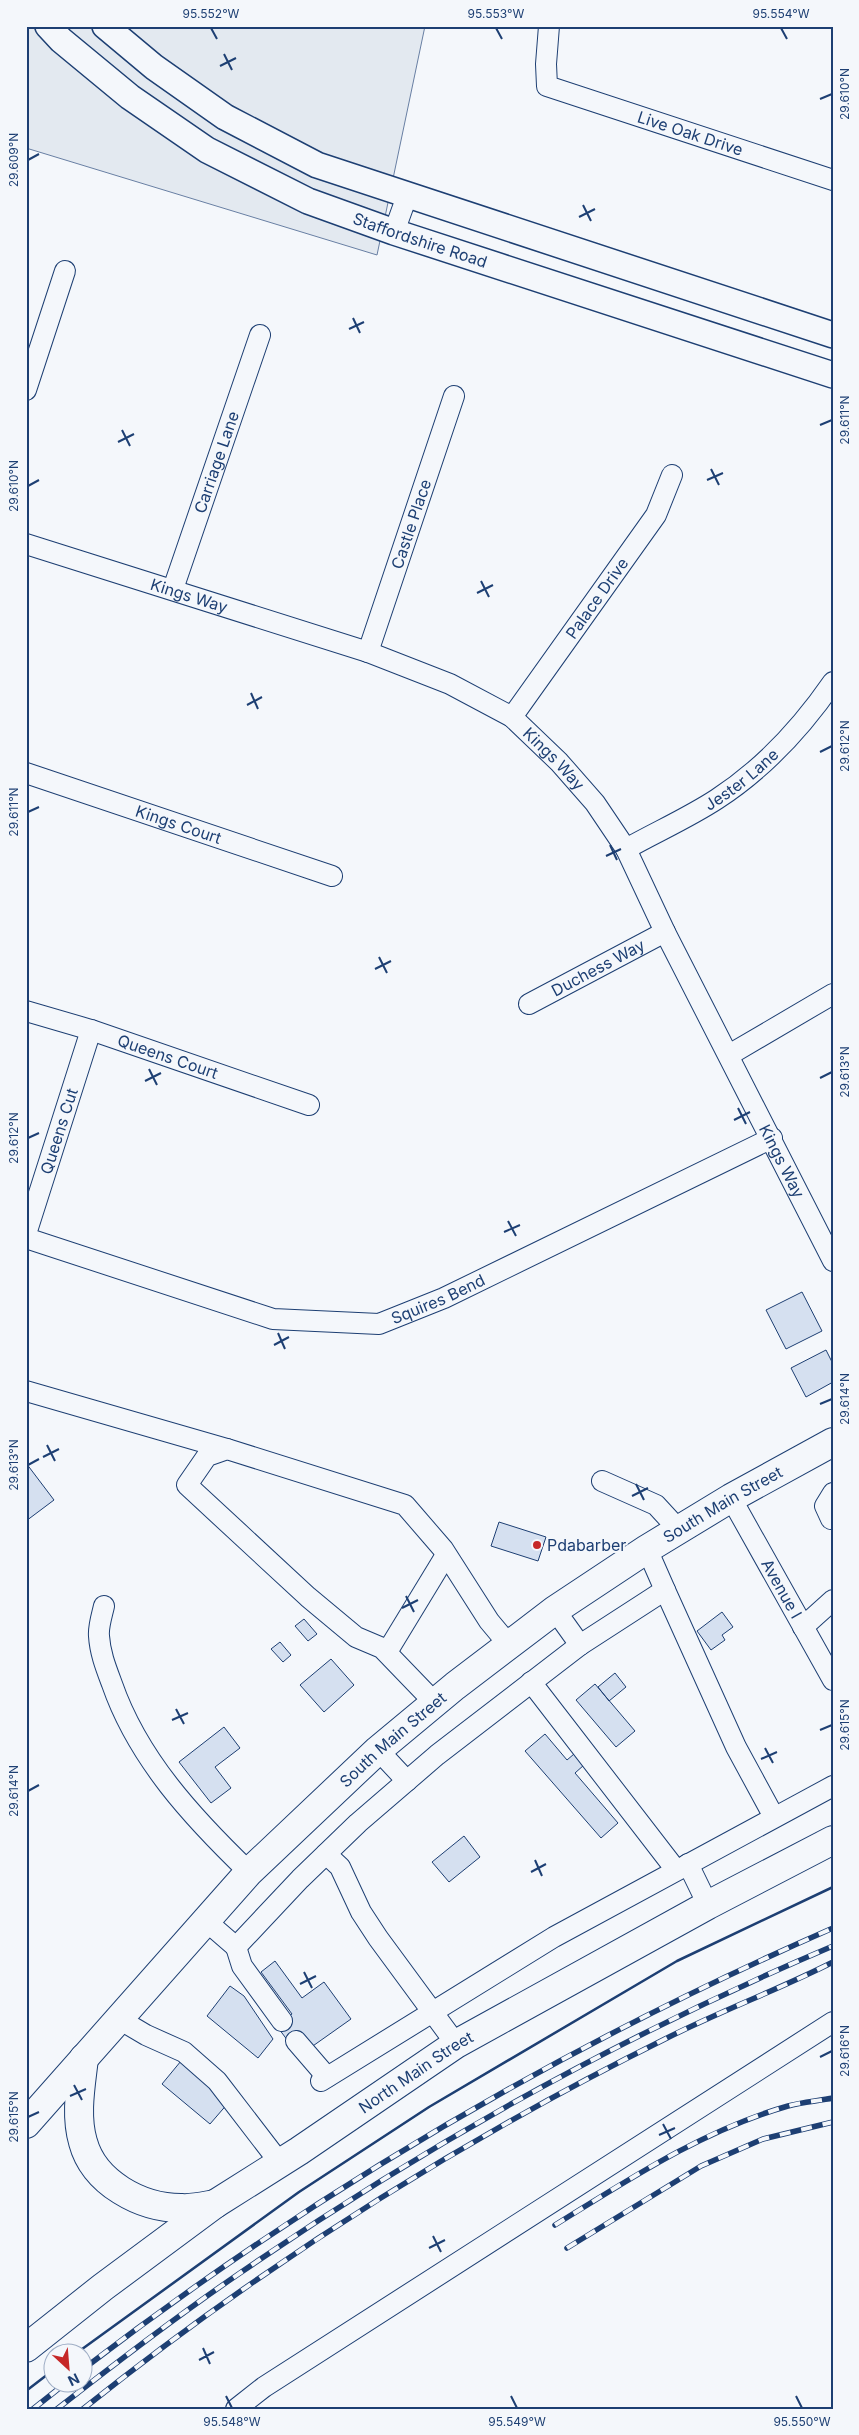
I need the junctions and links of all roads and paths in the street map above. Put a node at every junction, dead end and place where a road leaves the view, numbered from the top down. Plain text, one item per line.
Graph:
1 (48, 26) edge
2 (105, 26) edge
3 (550, 26) edge
4 (833, 180) edge
5 (407, 196) junction
6 (394, 232) junction
7 (65, 271) dead end
8 (260, 335) dead end
9 (833, 335) edge
10 (833, 374) edge
11 (26, 390) edge
12 (454, 396) dead end
13 (672, 475) dead end
14 (26, 544) edge
15 (173, 589) junction
16 (368, 652) junction
17 (833, 682) edge
18 (512, 717) junction
19 (26, 773) edge
20 (626, 849) junction
21 (332, 876) dead end
22 (666, 932) junction
23 (833, 994) edge
24 (529, 1004) dead end
25 (26, 1011) edge
26 (91, 1030) junction
27 (728, 1054) junction
28 (309, 1105) dead end
29 (772, 1138) junction
30 (26, 1234) edge
31 (26, 1238) edge
32 (833, 1261) edge
33 (26, 1391) edge
34 (833, 1442) edge
35 (227, 1449) junction
36 (602, 1481) dead end
37 (833, 1492) edge
38 (731, 1498) junction
39 (831, 1519) dead end
40 (679, 1530) junction
41 (647, 1549) junction
42 (446, 1554) junction
43 (665, 1590) junction
44 (833, 1600) edge
45 (104, 1606) dead end
46 (555, 1610) junction
47 (803, 1627) junction
48 (509, 1645) junction
49 (580, 1645) junction
50 (387, 1652) junction
51 (833, 1680) edge
52 (531, 1682) junction
53 (435, 1702) junction
54 (378, 1750) junction
55 (407, 1781) junction
56 (833, 1786) edge
57 (774, 1817) junction
58 (833, 1840) edge
59 (326, 1854) junction
60 (682, 1867) junction
61 (249, 1872) junction
62 (708, 1905) junction
63 (206, 1921) junction
64 (236, 1947) junction
65 (433, 2010) junction
66 (120, 2019) junction
67 (282, 2022) dead end
68 (833, 2022) edge
69 (296, 2041) dead end
70 (456, 2044) junction
71 (84, 2058) junction
72 (26, 2124) edge
73 (280, 2163) junction
74 (215, 2204) junction
75 (26, 2348) edge
76 (236, 2409) edge

1 - 6 main road, Staffordshire Road
2 - 5 main road
3 - 4 street, Live Oak Drive
5 - 6 street
5 - 9 main road
6 - 10 main road, Staffordshire Road
7 - 11 street
8 - 15 street, Carriage Lane
12 - 16 street, Castle Place
13 - 18 street, Palace Drive
14 - 15 street, Kings Way
15 - 16 street, Kings Way
16 - 18 street, Kings Way
17 - 20 street, Jester Lane
18 - 20 street, Kings Way
19 - 21 street, Kings Court
20 - 22 street, Kings Way
22 - 24 street, Duchess Way
22 - 27 street, Kings Way
23 - 27 street
25 - 26 street, Queens Court
26 - 28 street, Queens Court
26 - 30 street, Queens Cut
27 - 29 street, Kings Way
29 - 31 street, Squires Bend
29 - 32 street, Kings Way
33 - 35 street
34 - 38 highway, South Main Street
35 - 42 street
35 - 50 street
36 - 40 street
37 - 39 street
38 - 40 highway, South Main Street
38 - 47 street, Avenue I
40 - 41 highway, South Main Street
41 - 43 street
41 - 46 highway, South Main Street
42 - 48 street
42 - 50 street
43 - 49 street
43 - 57 street
44 - 47 street
45 - 61 street
46 - 48 highway, South Main Street
46 - 49 street
47 - 51 street, Avenue I
48 - 53 highway, South Main Street
49 - 52 street
50 - 53 street
52 - 55 street
52 - 60 street
53 - 54 highway, South Main Street
54 - 55 street
54 - 61 highway, South Main Street
55 - 59 street
56 - 57 street
57 - 60 street
58 - 62 highway, North Main Street
59 - 64 street
59 - 65 street
60 - 62 street
60 - 65 street
61 - 63 highway, South Main Street
62 - 70 highway, North Main Street
63 - 64 street
63 - 66 highway, South Main Street
64 - 67 street
65 - 69 street
65 - 70 street
66 - 71 highway, South Main Street
66 - 73 street
68 - 76 street
70 - 73 highway, North Main Street
71 - 72 highway, South Main Street
71 - 74 highway
73 - 74 highway, North Main Street
74 - 75 highway, North Main Street

